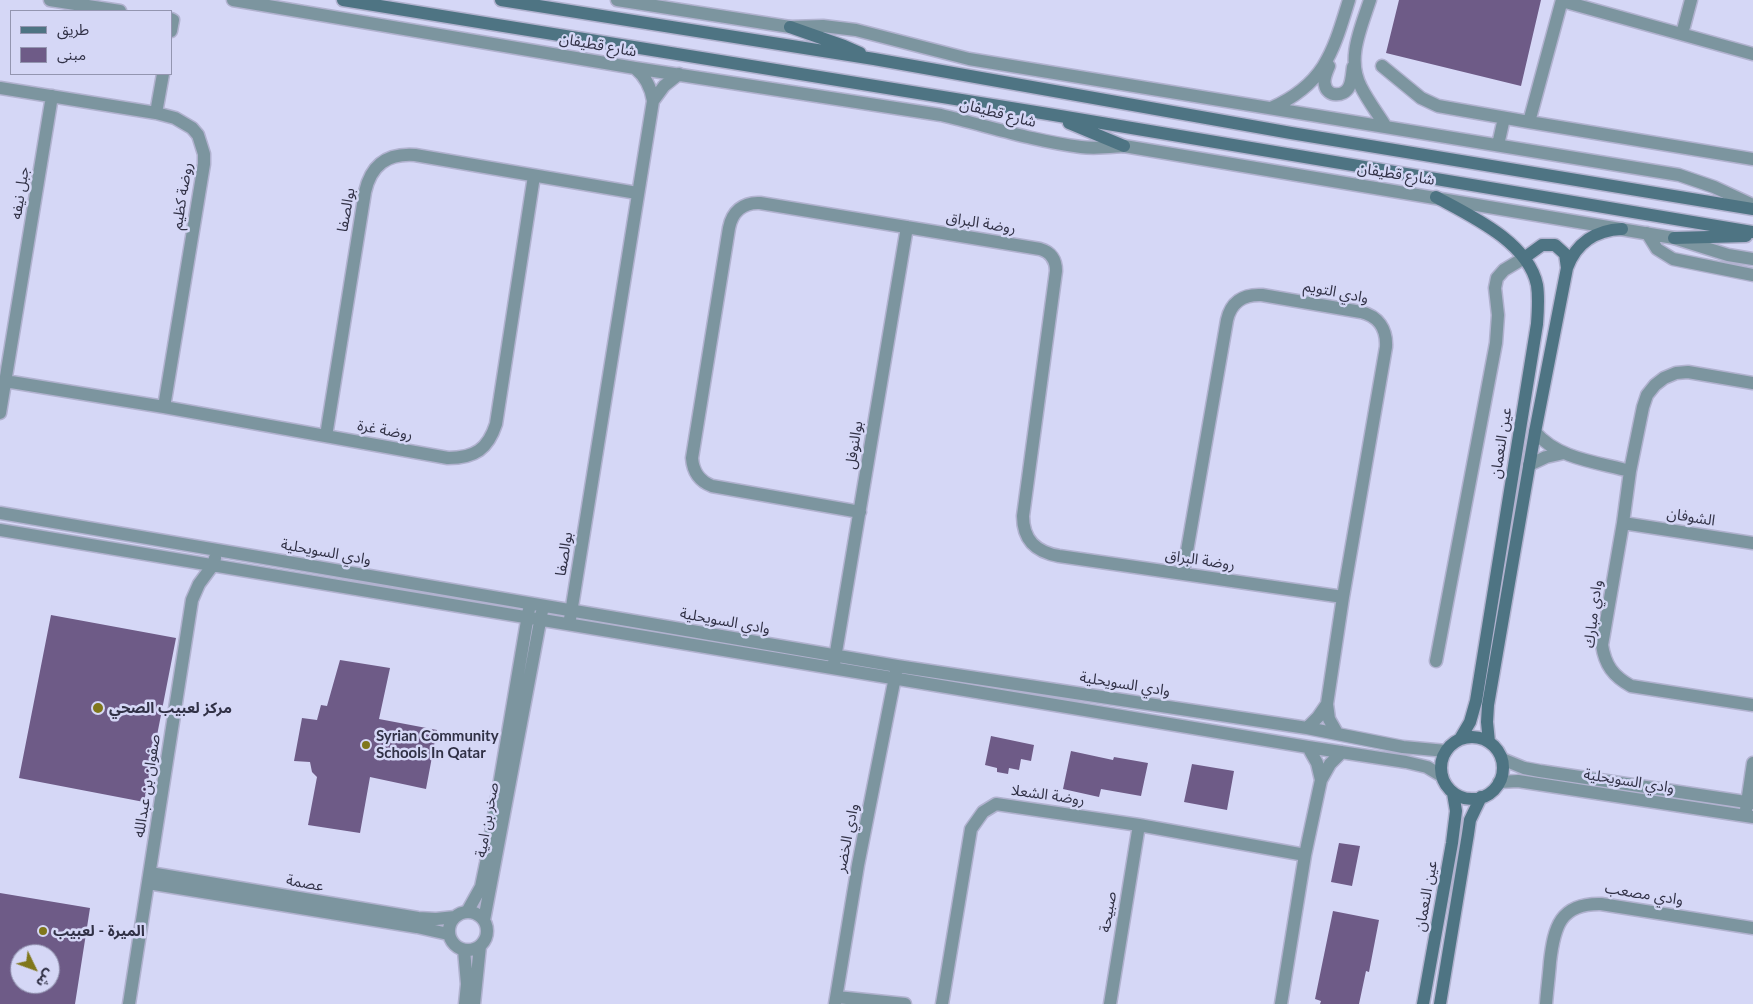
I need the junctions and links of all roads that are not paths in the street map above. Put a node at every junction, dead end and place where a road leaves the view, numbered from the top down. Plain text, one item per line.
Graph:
1 (50, 0) edge
2 (233, 0) edge
3 (343, 0) edge
4 (501, 0) edge
5 (617, 0) edge
6 (1349, 0) edge
7 (1370, 0) edge
8 (1562, 0) edge
9 (1691, 0) edge
10 (114, 10) edge
11 (790, 27) junction
12 (1682, 34) junction
13 (1336, 44) junction
14 (1753, 54) edge
15 (874, 59) junction
16 (1354, 61) junction
17 (1382, 66) dead end
18 (635, 68) junction
19 (679, 74) junction
20 (163, 75) edge
21 (0, 88) edge
22 (52, 96) junction
23 (653, 101) junction
24 (1270, 108) junction
25 (156, 113) junction
26 (1048, 114) junction
27 (1504, 118) junction
28 (1528, 122) junction
29 (1386, 127) junction
30 (1498, 145) junction
31 (1124, 146) junction
32 (1753, 159) edge
33 (534, 176) junction
34 (637, 193) junction
35 (1436, 197) junction
36 (1753, 205) edge
37 (1753, 209) edge
38 (907, 227) junction
39 (1622, 229) junction
40 (1753, 232) edge
41 (1647, 233) junction
42 (1753, 236) edge
43 (1674, 238) junction
44 (1524, 258) junction
45 (1753, 259) edge
46 (1567, 268) junction
47 (1753, 275) edge
48 (5, 381) junction
49 (1753, 383) edge
50 (164, 407) junction
51 (0, 414) edge
52 (1535, 432) junction
53 (326, 436) junction
54 (1564, 453) junction
55 (1529, 465) junction
56 (1630, 471) junction
57 (860, 512) junction
58 (0, 513) edge
59 (1623, 523) junction
60 (0, 530) edge
61 (1753, 543) edge
62 (216, 550) junction
63 (213, 565) junction
64 (1183, 574) junction
65 (1343, 597) junction
66 (571, 611) junction
67 (535, 612) junction
68 (569, 624) junction
69 (834, 662) junction
70 (1436, 662) dead end
71 (896, 672) junction
72 (1327, 704) junction
73 (1753, 705) edge
74 (1307, 728) junction
75 (1337, 733) junction
76 (1460, 739) junction
77 (1490, 742) junction
78 (1308, 747) junction
79 (1446, 751) junction
80 (1342, 752) junction
81 (1502, 760) junction
82 (1753, 763) edge
83 (1442, 776) junction
84 (1321, 780) junction
85 (1500, 782) junction
86 (1453, 793) junction
87 (1481, 797) junction
88 (1750, 803) edge
89 (1749, 816) edge
90 (1139, 825) junction
91 (1305, 855) junction
92 (149, 878) junction
93 (468, 912) junction
94 (455, 917) junction
95 (484, 920) junction
96 (1753, 928) edge
97 (448, 934) junction
98 (480, 946) junction
99 (464, 950) junction
100 (836, 1000) edge
101 (129, 1004) edge
102 (464, 1004) edge
103 (474, 1004) edge
104 (905, 1004) edge
105 (942, 1004) edge
106 (1110, 1004) edge
107 (1282, 1004) edge
108 (1423, 1004) edge
109 (1440, 1004) edge
110 (1546, 1004) edge

1 - 10 street
2 - 18 street, شارع قطيفان
3 - 26 street, شارع قطيفان
4 - 15 street, شارع قطيفان
5 - 11 street
6 - 13 street
7 - 16 street
8 - 12 street
8 - 28 street
9 - 12 street
11 - 15 street
11 - 24 street
12 - 14 street
13 - 16 street
13 - 24 street
15 - 37 street, شارع قطيفان
16 - 29 street
17 - 27 street
18 - 19 street, شارع قطيفان
18 - 23 street, بوالصفا
19 - 23 street
19 - 31 street, شارع قطيفان
20 - 25 street
21 - 22 street, روضة كظيم
22 - 25 street, روضة كظيم
22 - 48 street, جبل نيفه
23 - 34 street, بوالصفا
24 - 29 street
25 - 50 street, روضة كظيم
26 - 31 street
26 - 40 street, شارع قطيفان
27 - 28 street
27 - 30 street
28 - 32 street
29 - 30 street
30 - 36 street
31 - 35 street, شارع قطيفان
33 - 34 street, بوالصفا
33 - 53 street, بوالصفا
33 - 53 street, روضة غرة
34 - 66 street, بوالصفا
35 - 39 street, شارع قطيفان
35 - 44 street, عين النعمان
38 - 57 street, بوالنوفل
38 - 57 street, روضة البراق
38 - 64 street, روضة البراق
39 - 41 street, شارع قطيفان
39 - 46 street, عين النعمان
41 - 43 street, شارع قطيفان
41 - 47 street
42 - 43 street
43 - 45 street, شارع قطيفان
44 - 46 street
44 - 70 street
44 - 76 street, عين النعمان
46 - 52 street, عين النعمان
48 - 50 street, روضة غرة
48 - 51 street, جبل نيفه
49 - 56 street, وادي مبارك
50 - 53 street, روضة غرة
52 - 54 street
52 - 55 street, عين النعمان
54 - 55 street
54 - 56 street
55 - 77 street, عين النعمان
56 - 59 street, وادي مبارك
57 - 69 street, بوالنوفل
58 - 62 street, وادي السويحلية
59 - 61 street, الشوفان
59 - 73 street, وادي مبارك
60 - 63 street, وادي السويحلية
62 - 63 street, صفوان بن عبدالله
62 - 67 street, وادي السويحلية
63 - 67 street, وادي السويحلية
63 - 92 street, صفوان بن عبدالله
64 - 65 street, روضة البراق
64 - 65 street, وادي التويم
65 - 72 street, وادي التويم
66 - 67 street, وادي السويحلية
66 - 68 street, بوالصفا
66 - 69 street, وادي السويحلية
67 - 68 street, وادي السويحلية
67 - 93 street, صخر بن امية
67 - 95 street, صخر بن امية
68 - 69 street, وادي السويحلية
69 - 71 street, وادي السويحلية
71 - 74 street, وادي السويحلية
71 - 78 street, وادي السويحلية
71 - 100 street, وادي الخضر
72 - 74 street, وادي التويم
72 - 75 street, وادي التويم
74 - 75 street, وادي السويحلية
75 - 79 street, وادي السويحلية
76 - 77 street
76 - 79 street
77 - 81 street
78 - 80 street, وادي السويحلية
78 - 84 street
79 - 83 street
80 - 83 street, وادي السويحلية
80 - 84 street
81 - 85 street
81 - 88 street, وادي السويحلية
82 - 88 street
83 - 86 street
84 - 91 street
85 - 87 street
85 - 89 street, وادي السويحلية
86 - 87 street
86 - 108 street, عين النعمان
87 - 109 street, عين النعمان
88 - 89 street
90 - 91 street, روضة الشعلا
90 - 105 street, روضة الشعلا
90 - 106 street, صبيحة
91 - 107 street
92 - 94 street, عصمة
92 - 97 street, عصمة
92 - 101 street, صفوان بن عبدالله
93 - 94 street
93 - 95 street
94 - 97 street
95 - 98 street
96 - 110 street, وادي مصعب
97 - 99 street
98 - 99 street
98 - 103 street
99 - 102 street
100 - 104 street

